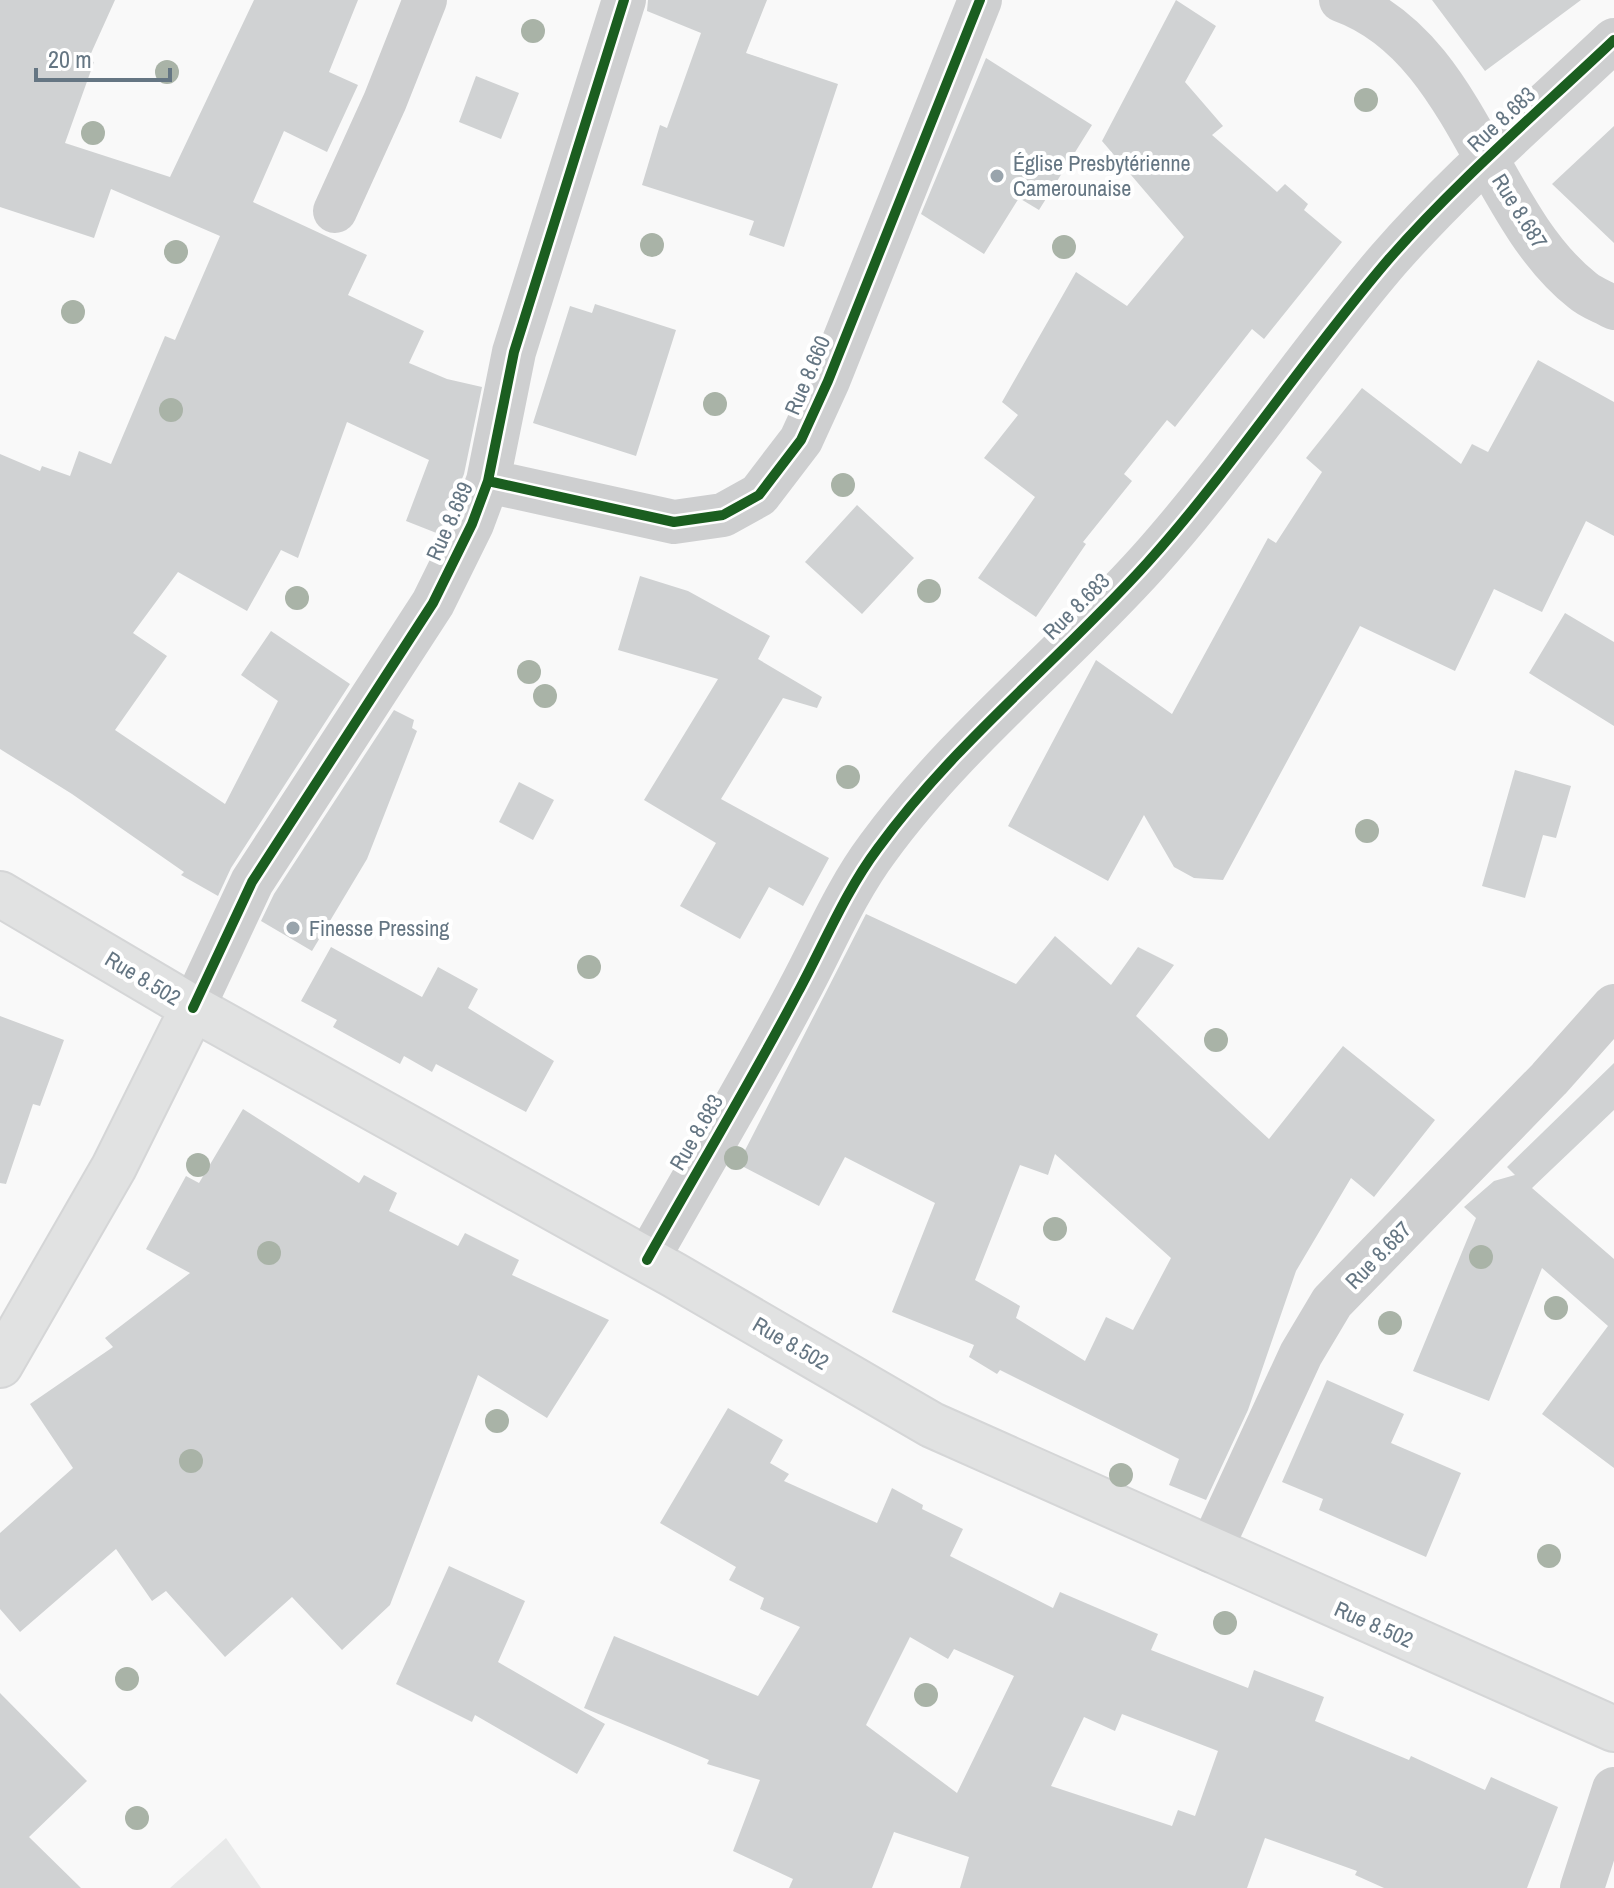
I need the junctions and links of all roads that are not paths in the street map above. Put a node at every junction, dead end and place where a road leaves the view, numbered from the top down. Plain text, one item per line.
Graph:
1 (425, 0) edge
2 (624, 0) edge
3 (980, 0) edge
4 (1341, 0) edge
5 (1614, 40) edge
6 (1488, 159) junction
7 (335, 211) dead end
8 (1614, 308) edge
9 (488, 481) junction
10 (0, 894) edge
11 (1614, 1006) edge
12 (193, 1008) junction
13 (647, 1260) junction
14 (0, 1365) edge
15 (1210, 1551) junction
16 (1614, 1729) edge
17 (1614, 1789) edge
18 (1582, 1888) edge

1 - 7 street
2 - 9 street, Rue 8.689
3 - 9 street, Rue 8.660
4 - 6 street, Rue 8.687
5 - 6 street, Rue 8.683
6 - 8 street, Rue 8.687
6 - 13 street, Rue 8.683
9 - 12 street, Rue 8.689
10 - 12 main road, Rue 8.502
11 - 15 street, Rue 8.687
12 - 13 main road, Rue 8.502
12 - 14 main road
13 - 15 main road, Rue 8.502
15 - 16 main road, Rue 8.502
17 - 18 street

